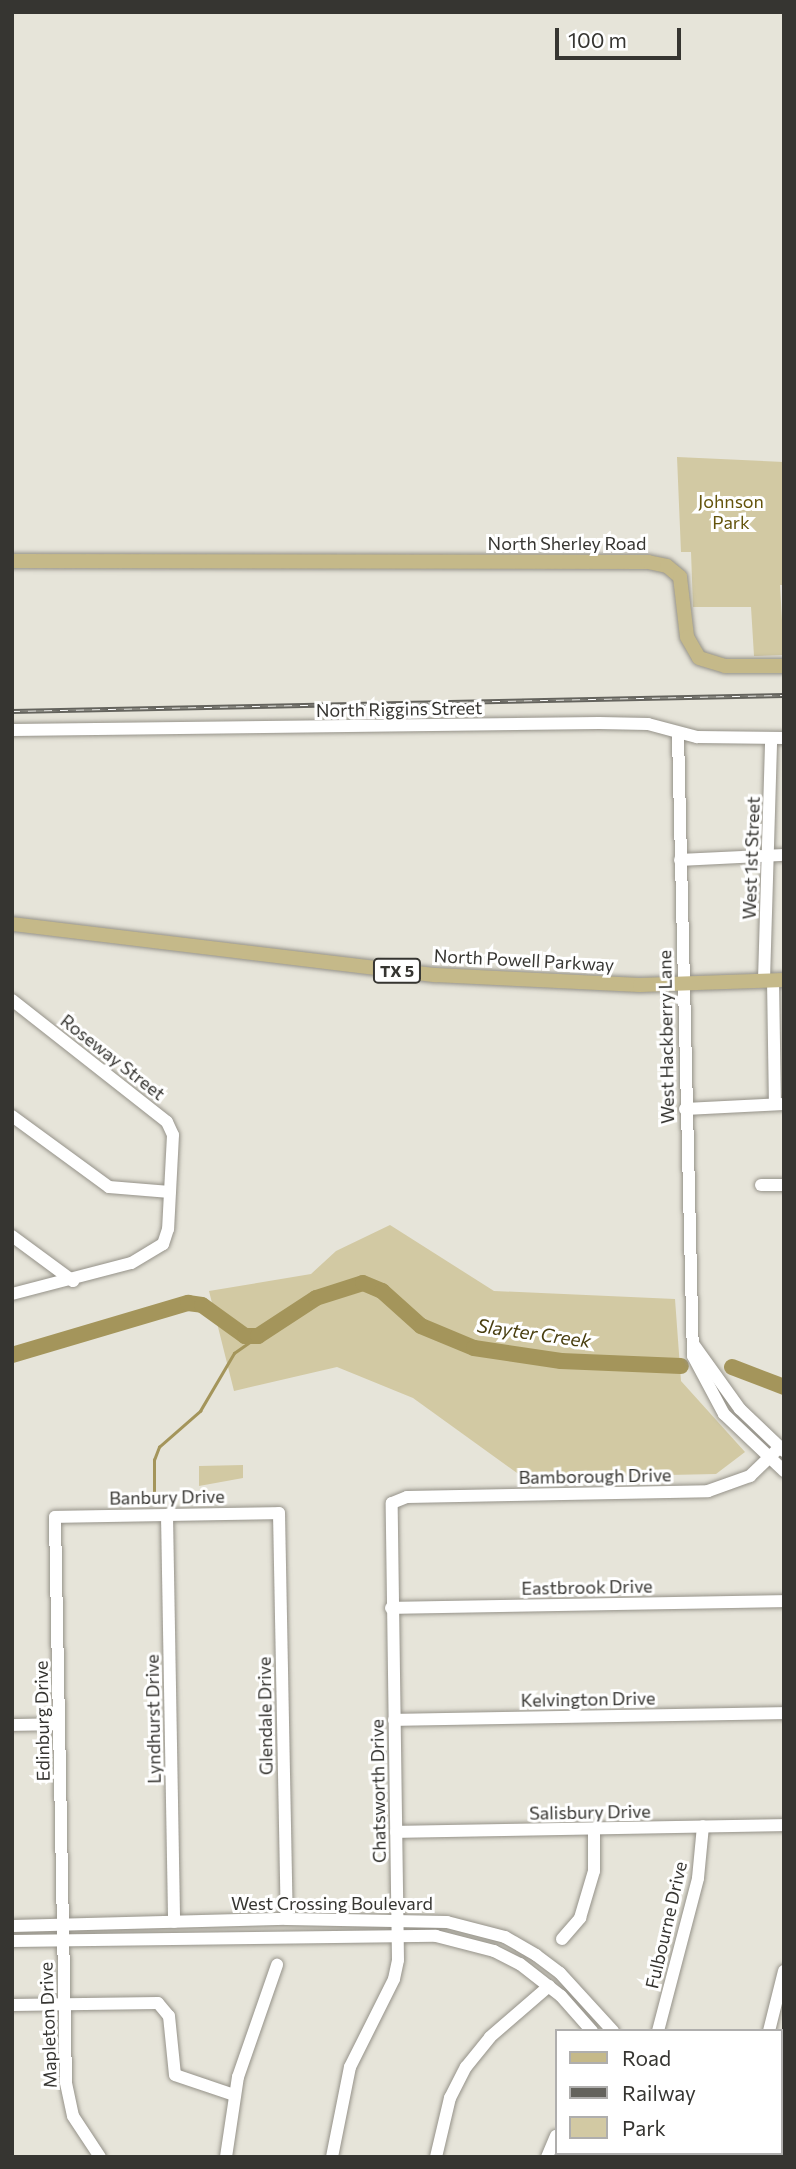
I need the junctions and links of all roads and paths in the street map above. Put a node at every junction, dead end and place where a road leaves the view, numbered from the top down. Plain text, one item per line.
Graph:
1 (12, 561) edge
2 (784, 666) edge
3 (12, 730) edge
4 (678, 735) junction
5 (778, 738) edge
6 (777, 855) edge
7 (680, 860) junction
8 (12, 924) edge
9 (774, 980) edge
10 (681, 982) junction
11 (12, 1000) edge
12 (779, 1104) edge
13 (685, 1109) junction
14 (12, 1116) edge
15 (761, 1185) dead end
16 (784, 1185) edge
17 (170, 1192) junction
18 (12, 1236) edge
19 (73, 1281) junction
20 (12, 1294) edge
21 (691, 1338) junction
22 (782, 1449) edge
23 (769, 1459) junction
24 (784, 1471) edge
25 (397, 1498) joint
26 (279, 1513) joint
27 (167, 1515) junction
28 (55, 1517) joint
29 (784, 1601) edge
30 (391, 1608) junction
31 (784, 1713) edge
32 (394, 1720) junction
33 (59, 1724) junction
34 (12, 1725) edge
35 (784, 1825) edge
36 (703, 1826) junction
37 (594, 1830) junction
38 (396, 1832) junction
39 (286, 1919) junction
40 (399, 1919) junction
41 (174, 1922) junction
42 (63, 1925) junction
43 (12, 1926) edge
44 (399, 1935) junction
45 (562, 1939) dead end
46 (63, 1940) junction
47 (12, 1941) edge
48 (277, 1965) dead end
49 (784, 1971) edge
50 (549, 1986) junction
51 (64, 2004) junction
52 (12, 2005) edge
53 (590, 2029) edge
54 (611, 2029) edge
55 (659, 2029) edge
56 (770, 2029) edge
57 (234, 2095) junction
58 (554, 2141) edge
59 (93, 2155) edge
60 (226, 2157) edge
61 (332, 2157) edge
62 (436, 2157) edge
63 (547, 2157) edge

1 - 2 main road, North Sherley Road
3 - 4 street, North Riggins Street
4 - 5 street, North Riggins Street
4 - 7 street, West Hackberry Lane
5 - 6 street, West 1st Street
6 - 7 street
6 - 9 street, West 1st Street
7 - 10 street, West Hackberry Lane
8 - 10 main road, North Powell Parkway / TX 5
9 - 10 main road, North Powell Parkway / TX 5
9 - 12 street, West 1st Street
10 - 13 street, West Hackberry Lane
11 - 17 street, Roseway Street
12 - 13 street
13 - 21 street, West Hackberry Lane
14 - 17 street
15 - 16 street
17 - 19 street, Roseway Street
18 - 19 street
19 - 20 street, Roseway Street
21 - 22 street
21 - 23 street, West Hackberry Lane
22 - 23 street, Bamborough Drive
23 - 24 street, West Hackberry Lane
23 - 25 street, Bamborough Drive
25 - 30 street, Chatsworth Drive
26 - 27 street, Banbury Drive
26 - 39 street, Glendale Drive
27 - 28 street, Banbury Drive
27 - 41 street, Lyndhurst Drive
28 - 33 street, Edinburg Drive
29 - 30 street, Eastbrook Drive
30 - 32 street, Chatsworth Drive
31 - 32 street, Kelvington Drive
32 - 38 street, Chatsworth Drive
33 - 34 street
33 - 42 street, Edinburg Drive
35 - 36 street, Salisbury Drive
36 - 37 street, Salisbury Drive
36 - 55 street, Fulbourne Drive
37 - 38 street, Salisbury Drive
37 - 45 street
38 - 40 street, Chatsworth Drive
39 - 40 street, West Crossing Boulevard
39 - 41 street, West Crossing Boulevard
40 - 44 street, Chatsworth Drive
40 - 54 street, West Crossing Boulevard
41 - 42 street, West Crossing Boulevard
42 - 43 street, West Crossing Boulevard
42 - 46 street, Mapleton Drive
44 - 46 street, West Crossing Boulevard
44 - 50 street, West Crossing Boulevard
44 - 61 street, Chatsworth Drive
46 - 47 street, West Crossing Boulevard
46 - 51 street, Mapleton Drive
48 - 57 street
49 - 56 street
50 - 53 street, West Crossing Boulevard
50 - 62 street
51 - 52 street
51 - 57 street
51 - 59 street, Mapleton Drive
57 - 60 street
58 - 63 street

